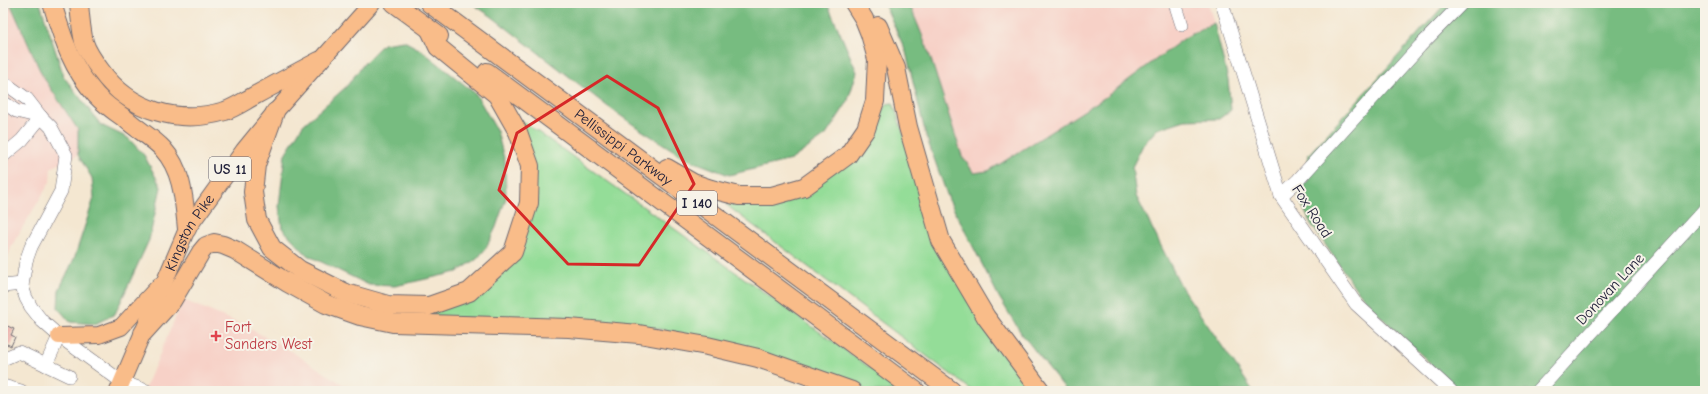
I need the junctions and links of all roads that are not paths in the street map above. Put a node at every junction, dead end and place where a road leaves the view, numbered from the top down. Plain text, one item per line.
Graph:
1 (52, 3) edge
2 (79, 3) edge
3 (372, 3) edge
4 (394, 3) edge
5 (854, 3) edge
6 (862, 3) edge
7 (1175, 3) edge
8 (1222, 3) edge
9 (1462, 3) edge
10 (438, 6) edge
11 (1182, 26) dead end
12 (82, 29) junction
13 (430, 30) junction
14 (61, 33) junction
15 (319, 61) junction
16 (3, 82) edge
17 (3, 102) edge
18 (275, 112) junction
19 (41, 117) junction
20 (3, 156) edge
21 (1281, 196) junction
22 (1705, 209) edge
23 (187, 229) junction
24 (166, 278) junction
25 (22, 284) junction
26 (3, 286) edge
27 (143, 333) junction
28 (59, 336) junction
29 (3, 359) edge
30 (46, 365) junction
31 (69, 376) dead end
32 (3, 386) edge
33 (123, 388) edge
34 (22, 391) edge
35 (147, 391) edge
36 (852, 391) edge
37 (916, 391) edge
38 (952, 391) edge
39 (1041, 391) edge
40 (1451, 391) edge
41 (1538, 391) edge

1 - 14 highway
2 - 12 highway
3 - 15 main road, Kingston Pike / US 11
4 - 13 highway, Pellissippi Parkway / I 140
5 - 10 highway
6 - 39 highway
7 - 11 street
8 - 21 street, Fox Road
9 - 21 street
10 - 38 highway, Pellissippi Parkway / I 140
12 - 14 street
12 - 15 highway
13 - 18 highway
13 - 37 highway, Pellissippi Parkway / I 140
14 - 23 highway
15 - 18 main road, Kingston Pike / US 11
16 - 19 street
17 - 19 street
18 - 23 main road, Kingston Pike / US 11
19 - 20 street
19 - 25 street
21 - 40 street, Fox Road
22 - 41 street, Donovan Lane
23 - 24 main road, Kingston Pike / US 11
24 - 27 main road, Kingston Pike / US 11
24 - 28 main road
25 - 26 street
25 - 28 street
27 - 33 main road, Kingston Pike / US 11
27 - 36 highway
28 - 30 street
28 - 33 street
29 - 30 street
30 - 31 street
32 - 34 street
33 - 35 street

